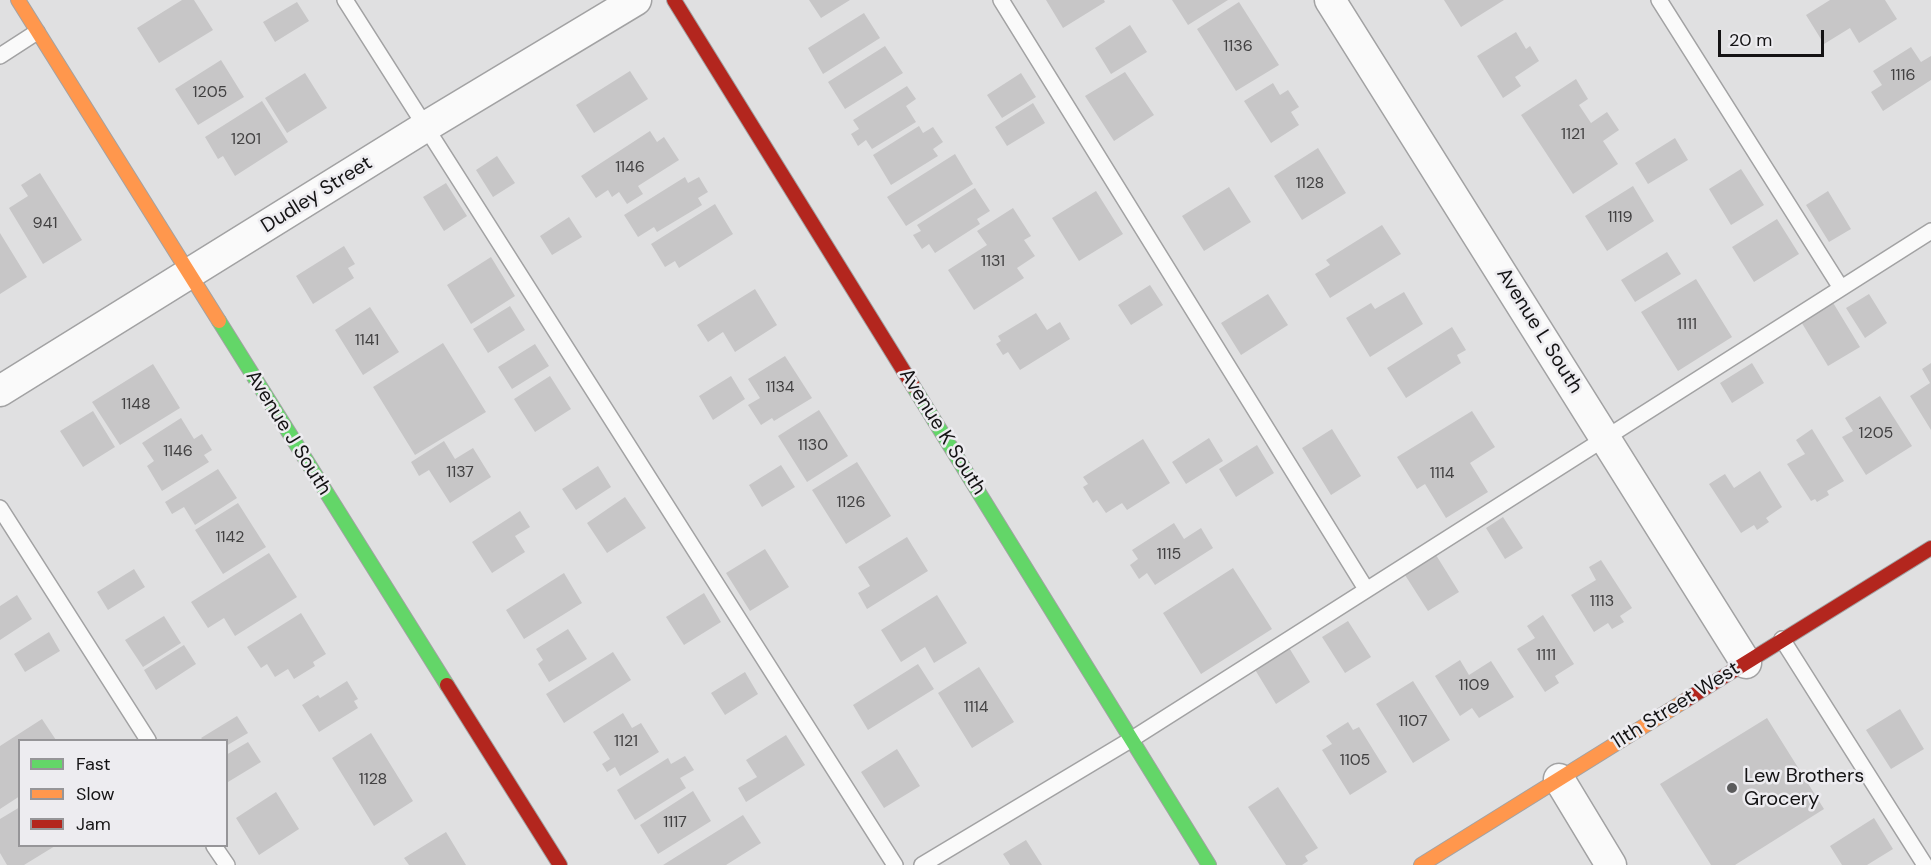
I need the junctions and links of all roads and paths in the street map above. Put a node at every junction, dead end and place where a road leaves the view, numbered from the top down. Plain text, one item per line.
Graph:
1 (18, 0) edge
2 (345, 0) edge
3 (636, 0) edge
4 (674, 0) edge
5 (1001, 0) edge
6 (1330, 0) edge
7 (1659, 0) edge
8 (37, 32) junction
9 (0, 56) edge
10 (425, 127) junction
11 (1931, 231) edge
12 (189, 275) junction
13 (1841, 288) junction
14 (0, 391) edge
15 (1606, 438) junction
16 (0, 508) edge
17 (1931, 548) edge
18 (1366, 589) junction
19 (1782, 639) junction
20 (1746, 663) junction
21 (147, 739) edge
22 (1132, 739) junction
23 (1559, 779) junction
24 (215, 847) edge
25 (227, 865) edge
26 (560, 865) edge
27 (895, 865) edge
28 (922, 865) edge
29 (1209, 865) edge
30 (1421, 865) edge
31 (1611, 865) edge
32 (1924, 865) edge

1 - 8 street, Avenue J South
2 - 10 lane
3 - 10 street, Dudley Street
4 - 22 street, Avenue K South
5 - 18 lane
6 - 15 street, Avenue L South
7 - 13 lane
8 - 9 lane
8 - 12 street, Avenue J South
10 - 12 street, Dudley Street
10 - 27 lane
11 - 13 lane
12 - 14 street, Dudley Street
12 - 26 street, Avenue J South
13 - 15 lane
15 - 18 lane
15 - 20 street, Avenue L South
16 - 21 lane
17 - 19 street, 11th Street West
18 - 22 lane
19 - 20 street, 11th Street West
19 - 32 lane
20 - 23 street, 11th Street West
22 - 28 lane
22 - 29 street, Avenue K South
23 - 30 street, 11th Street West
23 - 31 street
24 - 25 lane

